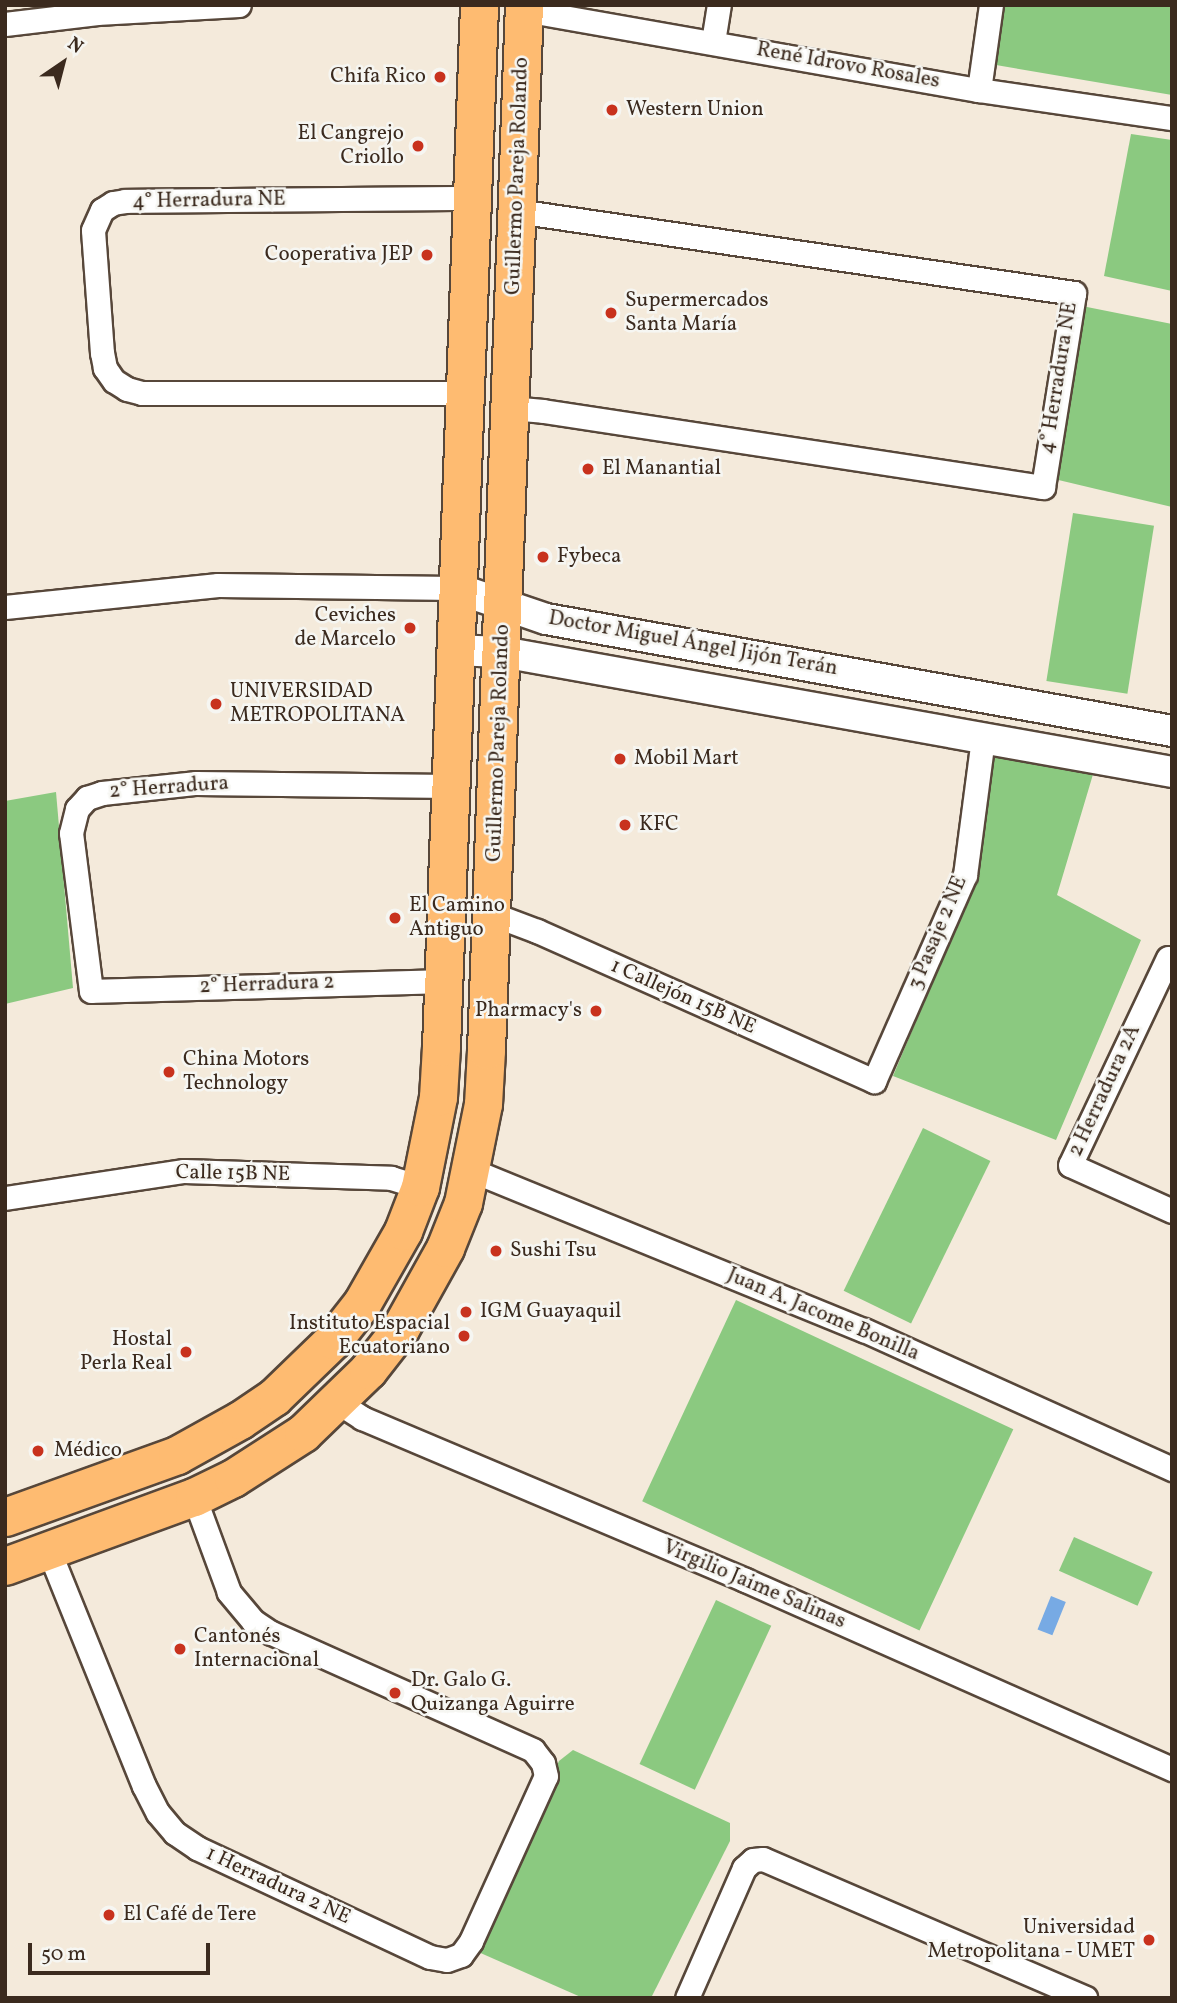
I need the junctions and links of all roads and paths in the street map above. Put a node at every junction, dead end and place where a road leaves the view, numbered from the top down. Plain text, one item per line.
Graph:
1 (239, 5) edge
2 (479, 5) edge
3 (719, 5) edge
4 (991, 5) edge
5 (524, 8) edge
6 (97, 9) edge
7 (5, 24) edge
8 (713, 42) junction
9 (979, 90) junction
10 (1172, 118) edge
11 (472, 198) junction
12 (517, 211) junction
13 (465, 393) junction
14 (510, 408) junction
15 (455, 588) junction
16 (505, 605) junction
17 (5, 607) edge
18 (611, 629) junction
19 (453, 650) junction
20 (502, 652) junction
21 (606, 670) junction
22 (1172, 731) edge
23 (983, 738) junction
24 (1172, 772) edge
25 (451, 786) junction
26 (492, 914) junction
27 (1172, 960) edge
28 (444, 981) junction
29 (91, 991) joint
30 (874, 1081) joint
31 (471, 1170) junction
32 (420, 1187) junction
33 (5, 1198) edge
34 (1172, 1211) edge
35 (336, 1401) junction
36 (1172, 1469) edge
37 (194, 1497) junction
38 (5, 1517) edge
39 (49, 1551) junction
40 (5, 1566) edge
41 (1172, 1769) edge
42 (687, 1998) edge
43 (1085, 1998) edge

1 - 6 street
2 - 11 main road
3 - 8 street
4 - 9 street
5 - 8 street, René Idrovo Rosales
5 - 12 main road, Guillermo Pareja Rolando
6 - 7 street
8 - 9 street, René Idrovo Rosales
9 - 10 street, René Idrovo Rosales
11 - 13 main road
11 - 13 street, 4° Herradura NE
12 - 14 main road, Guillermo Pareja Rolando
12 - 14 street, 4° Herradura NE
13 - 15 main road
14 - 16 main road, Guillermo Pareja Rolando
15 - 16 street, Doctor Miguel Ángel Jijón Terán
15 - 17 street, Doctor Miguel Ángel Jijón Terán
15 - 19 main road
16 - 18 street, Doctor Miguel Ángel Jijón Terán
16 - 20 main road, Guillermo Pareja Rolando
18 - 21 street
18 - 22 street, Doctor Miguel Ángel Jijón Terán
19 - 20 street, Doctor Miguel Ángel Jijón Terán
19 - 25 main road
20 - 21 street, Doctor Miguel Ángel Jijón Terán
20 - 26 main road, Guillermo Pareja Rolando
21 - 23 street, Doctor Miguel Ángel Jijón Terán
23 - 24 street, Doctor Miguel Ángel Jijón Terán
23 - 30 street, 3 Pasaje 2 NE
25 - 28 main road
25 - 29 street, 2° Herradura
26 - 30 street, 1 Callejón 15B NE
26 - 31 main road, Guillermo Pareja Rolando
27 - 34 street, 2 Herradura 2A
28 - 29 street, 2° Herradura 2
28 - 32 main road
31 - 35 main road, Guillermo Pareja Rolando
31 - 36 street, Juan A. Jacome Bonilla
32 - 33 street, Calle 15B NE
32 - 38 main road
35 - 37 main road, Guillermo Pareja Rolando
35 - 41 street, Virgilio Jaime Salinas
37 - 39 main road, Guillermo Pareja Rolando
37 - 39 street, 1 Herradura 2 NE
39 - 40 main road, Guillermo Pareja Rolando
42 - 43 street

